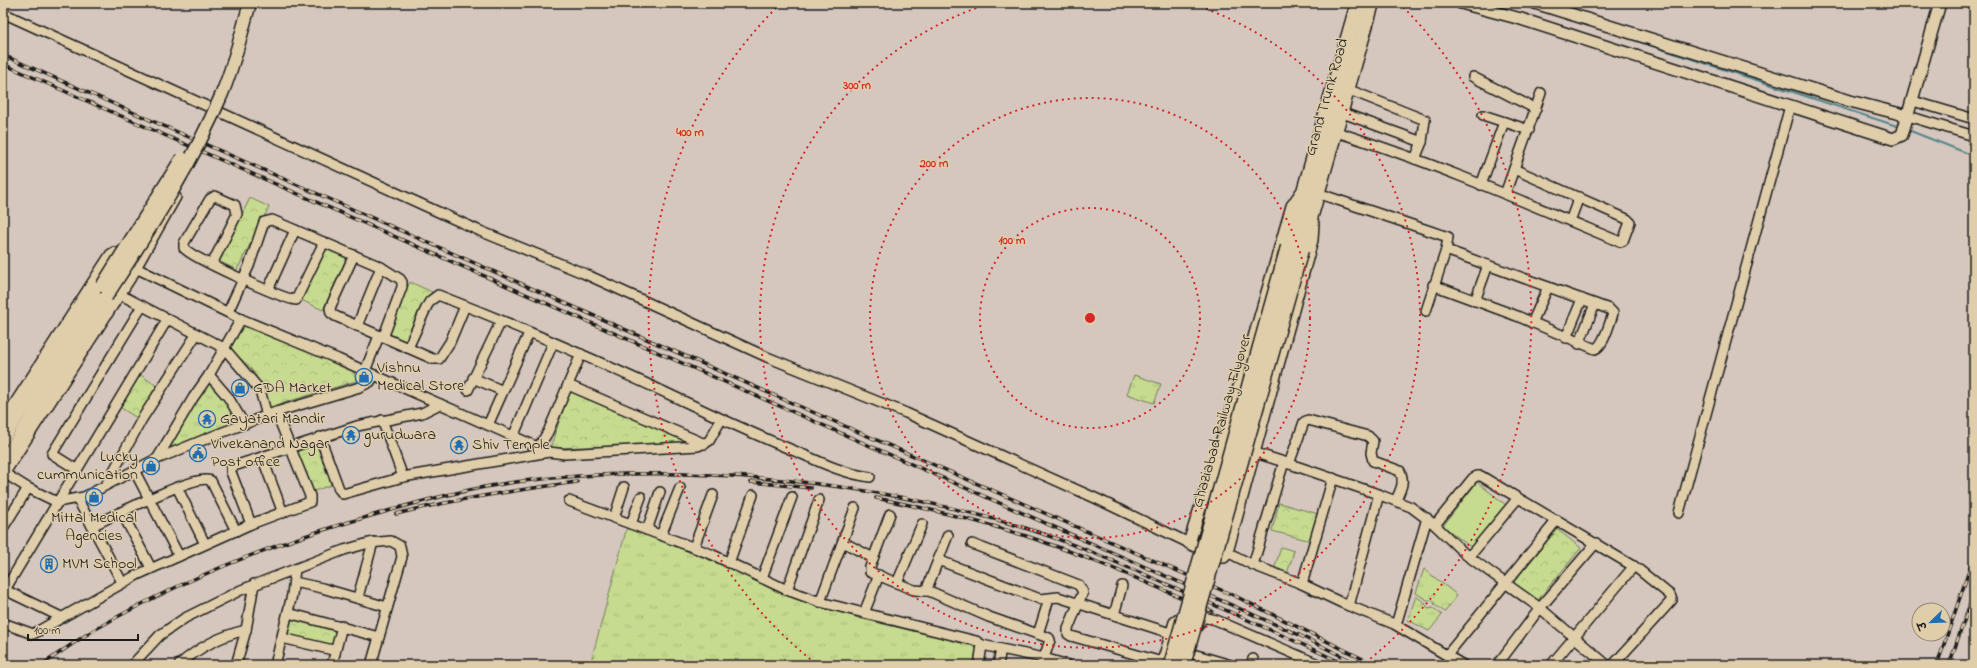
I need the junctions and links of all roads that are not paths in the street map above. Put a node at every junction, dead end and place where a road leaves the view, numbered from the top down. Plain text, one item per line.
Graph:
1 (242, 3) edge
2 (250, 3) edge
3 (1358, 3) edge
4 (1372, 3) edge
5 (1461, 3) edge
6 (1535, 3) edge
7 (1940, 3) edge
8 (3, 13) edge
9 (1473, 77) dead end
10 (1347, 89) junction
11 (1541, 93) dead end
12 (1913, 101) junction
13 (1790, 106) junction
14 (1536, 109) junction
15 (1340, 112) junction
16 (1483, 115) dead end
17 (1907, 119) junction
18 (1974, 119) edge
19 (1504, 122) junction
20 (1329, 129) junction
21 (1529, 130) junction
22 (1974, 136) edge
23 (1422, 142) junction
24 (1416, 159) junction
25 (1514, 169) junction
26 (182, 185) dead end
27 (1481, 185) junction
28 (1313, 193) junction
29 (1505, 194) junction
30 (1579, 197) junction
31 (1570, 221) junction
32 (295, 230) junction
33 (324, 242) junction
34 (1295, 248) junction
35 (1446, 250) junction
36 (354, 255) junction
37 (212, 264) junction
38 (1488, 265) junction
39 (381, 267) junction
40 (136, 268) junction
41 (243, 279) junction
42 (1433, 285) junction
43 (1548, 287) junction
44 (268, 290) junction
45 (119, 294) junction
46 (1582, 299) junction
47 (1475, 300) junction
48 (1595, 304) junction
49 (142, 306) junction
50 (465, 306) junction
51 (1426, 310) dead end
52 (228, 312) junction
53 (241, 318) junction
54 (167, 320) junction
55 (501, 321) junction
56 (1532, 323) junction
57 (357, 326) junction
58 (529, 333) junction
59 (196, 335) junction
60 (381, 337) junction
61 (1566, 338) junction
62 (553, 343) junction
63 (1579, 344) junction
64 (224, 348) junction
65 (408, 348) junction
66 (581, 354) junction
67 (365, 371) junction
68 (209, 375) junction
69 (375, 375) junction
70 (473, 378) junction
71 (568, 385) junction
72 (468, 390) dead end
73 (503, 391) junction
74 (440, 404) junction
75 (272, 414) junction
76 (382, 420) junction
77 (720, 420) junction
78 (3, 423) edge
79 (244, 424) junction
80 (488, 425) junction
81 (320, 437) junction
82 (513, 437) junction
83 (3, 440) edge
84 (1221, 443) junction
85 (705, 444) junction
86 (291, 447) junction
87 (538, 448) junction
88 (548, 452) junction
89 (1253, 453) junction
90 (262, 457) junction
91 (157, 459) junction
92 (1287, 463) junction
93 (76, 469) junction
94 (3, 470) edge
95 (134, 470) junction
96 (403, 477) junction
97 (870, 477) dead end
98 (1333, 478) junction
99 (106, 485) junction
100 (177, 487) junction
101 (624, 487) dead end
102 (28, 488) junction
103 (680, 488) dead end
104 (660, 492) dead end
105 (1379, 494) junction
106 (713, 495) dead end
107 (753, 495) dead end
108 (641, 497) dead end
109 (792, 497) dead end
110 (77, 498) junction
111 (1518, 498) junction
112 (150, 500) junction
113 (819, 500) dead end
114 (1396, 500) junction
115 (569, 501) dead end
116 (57, 502) junction
117 (855, 508) dead end
118 (122, 513) junction
119 (283, 513) junction
120 (1679, 513) dead end
121 (890, 514) dead end
122 (614, 518) junction
123 (1427, 518) junction
124 (1557, 520) junction
125 (250, 524) junction
126 (631, 524) junction
127 (922, 524) dead end
128 (1435, 525) junction
129 (92, 526) junction
130 (3, 528) edge
131 (647, 530) junction
132 (236, 531) junction
133 (661, 535) junction
134 (948, 535) dead end
135 (374, 542) junction
136 (843, 542) junction
137 (1189, 543) junction
138 (1596, 543) junction
139 (205, 544) junction
140 (972, 544) dead end
141 (694, 548) junction
142 (1227, 552) junction
143 (179, 556) junction
144 (1469, 557) junction
145 (873, 558) junction
146 (938, 560) junction
147 (729, 563) junction
148 (1253, 565) junction
149 (1634, 566) junction
150 (151, 568) junction
151 (295, 569) junction
152 (879, 575) junction
153 (762, 578) junction
154 (122, 582) junction
155 (294, 582) junction
156 (897, 583) junction
157 (1504, 583) junction
158 (254, 584) junction
159 (1302, 584) junction
160 (1122, 586) dead end
161 (787, 590) junction
162 (926, 591) junction
163 (4, 592) edge
164 (358, 597) junction
165 (1049, 599) junction
166 (820, 602) junction
167 (1078, 604) junction
168 (1348, 606) junction
169 (388, 607) junction
170 (1540, 608) junction
171 (288, 613) junction
172 (864, 613) junction
173 (1114, 615) junction
174 (61, 618) junction
175 (3, 623) edge
176 (1396, 625) junction
177 (342, 626) junction
178 (1198, 627) junction
179 (246, 630) junction
180 (1170, 633) junction
181 (1038, 634) junction
182 (379, 637) junction
183 (1574, 637) junction
184 (282, 638) junction
185 (982, 645) junction
186 (1001, 649) junction
187 (335, 653) junction
188 (1193, 654) junction
189 (1447, 655) junction
190 (1043, 662) edge
191 (1165, 664) edge
192 (132, 665) edge
193 (179, 665) edge
194 (236, 665) edge
195 (275, 665) edge
196 (332, 665) edge
197 (372, 665) edge
198 (979, 665) edge
199 (998, 665) edge
200 (1068, 665) edge
201 (1183, 665) edge
202 (1190, 665) edge
203 (1231, 665) edge
204 (1320, 665) edge
205 (1463, 665) edge
206 (1497, 665) edge
207 (1551, 665) edge
208 (1607, 665) edge
209 (1613, 665) edge

1 - 83 main road, bridge
2 - 94 main road, bridge
3 - 20 highway, Grand Trunk Road
4 - 10 highway, Grand Trunk Road
5 - 13 street
6 - 17 street
7 - 12 street
8 - 137 street
9 - 14 street
10 - 15 highway, Grand Trunk Road
10 - 23 street
11 - 14 street
12 - 17 street
12 - 18 street
13 - 17 street
13 - 120 street
14 - 21 street
15 - 20 highway, Grand Trunk Road
15 - 23 street
16 - 19 street
17 - 22 street
19 - 21 street
19 - 27 street
20 - 24 street
20 - 28 highway, Grand Trunk Road
21 - 25 street
23 - 24 street
24 - 27 street
25 - 29 street
25 - 30 street
26 - 40 street
27 - 29 street
28 - 34 highway, Ghaziabad Railway Flyover
28 - 35 street
28 - 84 street
28 - 89 street
29 - 31 street
30 - 31 street
30 - 31 street
32 - 33 street
32 - 41 street
32 - 44 street
33 - 36 street
33 - 44 street
34 - 191 highway, Ghaziabad Railway Flyover, bridge
34 - 201 highway, Ghaziabad Railway Flyover, bridge
35 - 38 street
35 - 42 street
36 - 39 street
36 - 57 street
37 - 37 street
37 - 41 street
38 - 43 street
38 - 47 street
39 - 57 street
39 - 60 street
40 - 45 street
40 - 52 street
40 - 78 street
41 - 44 street
41 - 52 street
42 - 47 street
42 - 51 street
43 - 46 street
43 - 56 street
45 - 49 street
45 - 94 street
46 - 48 street
46 - 61 street
47 - 56 street
48 - 63 street
48 - 63 street
49 - 54 street
49 - 93 street
50 - 55 street
50 - 65 street
50 - 65 street
52 - 53 street
53 - 64 street
53 - 67 street
54 - 59 street
54 - 93 street
55 - 58 street
55 - 70 street
56 - 61 street
57 - 60 street
58 - 62 street
58 - 73 street
59 - 64 street
59 - 99 street
60 - 65 street
60 - 67 street
61 - 63 street
62 - 66 street
62 - 82 street
64 - 68 street
64 - 75 street
66 - 71 street
66 - 77 street
67 - 69 street
68 - 79 street
68 - 91 street
69 - 74 street
69 - 75 street
70 - 72 street
70 - 73 street
71 - 85 street
71 - 87 street
73 - 80 street
74 - 76 street
74 - 80 street
75 - 79 street
75 - 86 street
76 - 81 street
76 - 96 street
77 - 85 street
77 - 97 street
79 - 91 street
80 - 82 street
81 - 86 street
81 - 96 street
82 - 87 street
84 - 89 street
84 - 137 street
85 - 88 street
86 - 90 street
86 - 119 street
87 - 88 street
88 - 96 street
89 - 92 street
89 - 142 street
90 - 119 street
90 - 125 street
91 - 95 street
92 - 98 street
92 - 114 street
92 - 148 street
93 - 116 street
94 - 102 street
95 - 99 street
95 - 112 street
98 - 105 street
98 - 159 street
99 - 110 street
100 - 112 street
100 - 132 street
100 - 139 street
101 - 122 street
102 - 116 street
102 - 130 street
103 - 133 street
104 - 131 street
105 - 114 street
105 - 168 street
106 - 141 street
107 - 147 street
108 - 126 street
109 - 153 street
110 - 116 street
110 - 129 street
111 - 124 street
111 - 128 street
111 - 144 street
112 - 118 street
112 - 143 street
113 - 161 street
114 - 123 street
115 - 122 street
116 - 163 street
117 - 136 street
118 - 129 street
118 - 150 street
119 - 125 street
121 - 145 street
122 - 126 street
123 - 128 street
123 - 176 street
124 - 138 street
124 - 157 street
125 - 132 street
126 - 131 street
127 - 156 street
128 - 144 street
129 - 154 street
131 - 133 street
132 - 139 street
133 - 141 street
134 - 146 street
135 - 151 street
135 - 164 street
135 - 169 street
136 - 145 street
136 - 166 street
137 - 142 street
138 - 149 street
138 - 170 street
139 - 143 street
140 - 167 street
141 - 147 street
142 - 148 street
143 - 150 street
144 - 157 street
145 - 152 street
146 - 162 street
146 - 165 street
147 - 153 street
148 - 159 street
149 - 183 street
149 - 209 street
150 - 154 street
151 - 155 street
151 - 158 street
152 - 156 street
152 - 172 street
153 - 161 street
154 - 174 street
155 - 164 street
155 - 171 street
156 - 162 street
157 - 170 street
157 - 189 street
158 - 179 street
158 - 192 street
159 - 168 street
160 - 173 street
161 - 166 street
162 - 181 street
163 - 174 street
164 - 169 street
165 - 167 street
165 - 181 street
166 - 172 street
167 - 173 street
167 - 191 street
168 - 176 street
169 - 182 street
170 - 183 street
170 - 206 street
171 - 177 street
171 - 184 street
172 - 185 street
173 - 180 street
174 - 175 street
176 - 189 street
177 - 182 street
177 - 187 street
178 - 180 street
178 - 188 street
178 - 204 street
179 - 193 street
179 - 194 street
180 - 191 street
181 - 190 street
182 - 197 street
183 - 207 street
183 - 208 street
184 - 187 street
184 - 195 street
185 - 186 street
185 - 198 street
186 - 190 street
186 - 199 street
187 - 196 street
188 - 202 street
188 - 203 street
189 - 205 street
190 - 200 street

